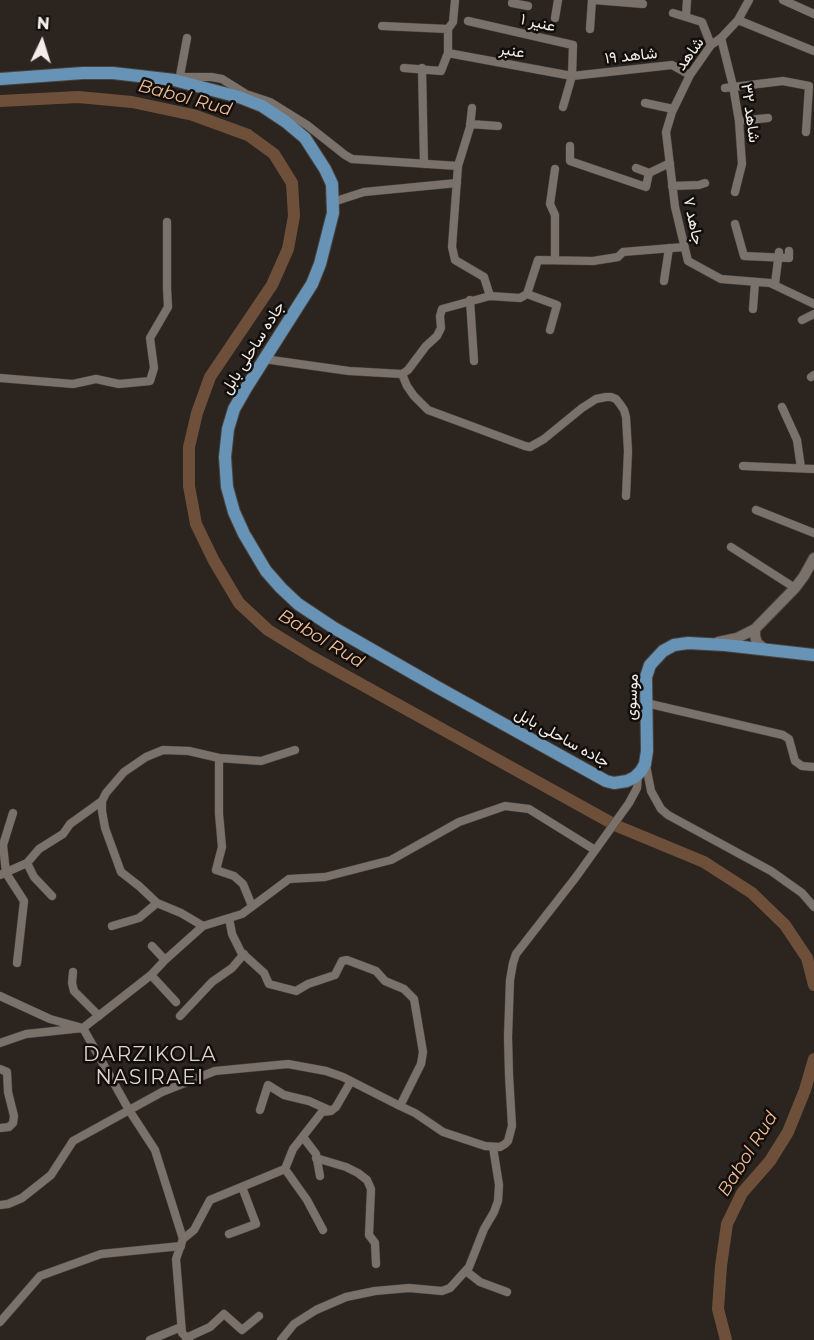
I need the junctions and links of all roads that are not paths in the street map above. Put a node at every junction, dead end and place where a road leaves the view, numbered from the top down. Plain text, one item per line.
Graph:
1 (455, 0) edge
2 (558, 0) edge
3 (593, 0) edge
4 (687, 0) edge
5 (749, 0) edge
6 (783, 0) edge
7 (517, 2) edge
8 (643, 4) dead end
9 (528, 6) dead end
10 (673, 13) dead end
11 (814, 14) edge
12 (686, 16) junction
13 (555, 18) dead end
14 (738, 20) junction
15 (468, 21) dead end
16 (382, 26) dead end
17 (590, 29) dead end
18 (448, 30) junction
19 (187, 38) dead end
20 (721, 38) junction
21 (711, 45) junction
22 (814, 51) edge
23 (448, 53) junction
24 (404, 68) dead end
25 (422, 68) junction
26 (690, 75) junction
27 (572, 76) junction
28 (0, 79) edge
29 (179, 79) junction
30 (729, 87) junction
31 (645, 103) dead end
32 (563, 107) dead end
33 (472, 108) dead end
34 (673, 110) junction
35 (768, 118) dead end
36 (738, 121) junction
37 (470, 124) junction
38 (498, 126) dead end
39 (666, 132) joint
40 (806, 132) dead end
41 (570, 146) dead end
42 (670, 163) junction
43 (424, 164) junction
44 (458, 166) junction
45 (636, 168) dead end
46 (555, 169) dead end
47 (649, 173) junction
48 (456, 183) junction
49 (705, 183) dead end
50 (672, 186) junction
51 (735, 192) dead end
52 (333, 202) junction
53 (167, 222) dead end
54 (735, 224) dead end
55 (684, 247) junction
56 (669, 248) junction
57 (789, 251) dead end
58 (779, 255) junction
59 (555, 260) junction
60 (664, 281) dead end
61 (755, 282) junction
62 (775, 284) junction
63 (527, 294) junction
64 (490, 296) junction
65 (470, 300) junction
66 (814, 304) edge
67 (753, 309) dead end
68 (814, 314) edge
69 (802, 320) dead end
70 (550, 330) dead end
71 (264, 359) junction
72 (474, 361) dead end
73 (402, 374) junction
74 (0, 378) edge
75 (782, 407) dead end
76 (743, 466) dead end
77 (801, 468) junction
78 (814, 469) edge
79 (626, 496) dead end
80 (756, 510) dead end
81 (814, 532) edge
82 (731, 547) dead end
83 (814, 558) edge
84 (795, 588) junction
85 (755, 629) junction
86 (705, 644) junction
87 (766, 650) junction
88 (814, 655) edge
89 (646, 703) junction
90 (295, 750) dead end
91 (219, 758) junction
92 (814, 766) edge
93 (642, 769) junction
94 (102, 801) junction
95 (13, 813) dead end
96 (594, 850) junction
97 (27, 863) junction
98 (3, 874) edge
99 (52, 896) dead end
100 (157, 903) junction
101 (252, 906) junction
102 (814, 907) edge
103 (229, 918) junction
104 (112, 926) dead end
105 (203, 926) junction
106 (152, 946) dead end
107 (244, 954) junction
108 (165, 960) junction
109 (18, 963) dead end
110 (73, 972) dead end
111 (151, 975) junction
112 (0, 996) edge
113 (176, 1002) dead end
114 (99, 1016) junction
115 (180, 1016) dead end
116 (83, 1028) junction
117 (0, 1043) edge
118 (0, 1069) edge
119 (351, 1081) junction
120 (4, 1093) edge
121 (400, 1106) junction
122 (129, 1110) junction
123 (260, 1110) dead end
124 (331, 1111) junction
125 (0, 1128) edge
126 (303, 1137) junction
127 (493, 1147) junction
128 (316, 1158) junction
129 (285, 1169) junction
130 (320, 1176) dead end
131 (242, 1187) junction
132 (0, 1205) edge
133 (323, 1230) dead end
134 (229, 1234) dead end
135 (182, 1243) junction
136 (376, 1264) dead end
137 (466, 1271) junction
138 (507, 1292) dead end
139 (259, 1316) dead end
140 (0, 1322) edge
141 (181, 1327) junction
142 (188, 1339) edge
143 (150, 1340) edge
144 (281, 1340) edge

1 - 18 street
2 - 13 street
3 - 8 street
3 - 17 street
4 - 12 street
5 - 14 street, شاهد
6 - 11 street
7 - 9 street
10 - 12 street
12 - 21 street
14 - 20 street, شاهد
14 - 22 street
15 - 27 street, عنیر ۱
16 - 18 street
18 - 23 street
19 - 29 street
20 - 21 street, شاهد
20 - 30 street, شاهد ۳۲
21 - 26 street, شاهد
23 - 25 street
23 - 27 street, عنبر
24 - 25 street
25 - 43 street
26 - 27 street, شاهد ۱۹
26 - 34 street, شاهد
27 - 32 street
28 - 29 main road, جاده ساحلی بابل
29 - 43 street
29 - 52 main road, جاده ساحلی بابل
30 - 36 street, شاهد ۳۲
30 - 40 street
31 - 34 street
33 - 37 street
34 - 39 street, شاهد
35 - 36 street
36 - 51 street, شاهد ۳۲
37 - 38 street
37 - 44 street
39 - 42 street, جاهد ۷
41 - 47 street
42 - 47 street
42 - 50 street, جاهد ۷
43 - 44 street
44 - 48 street
45 - 47 street
46 - 59 street
48 - 52 street
48 - 64 street
49 - 50 street
50 - 55 street, جاهد ۷
52 - 71 main road, جاده ساحلی بابل
53 - 74 street
54 - 58 street
55 - 56 street
55 - 61 street, جاهد ۷
56 - 59 street
56 - 60 street
57 - 58 street
58 - 62 street
59 - 63 street
61 - 62 street, جاهد ۷
61 - 67 street
62 - 66 street, جاهد ۷
63 - 64 street
63 - 70 street
64 - 65 street
65 - 72 street
65 - 73 street
68 - 69 street
71 - 73 street
71 - 93 main road, جاده ساحلی بابل
73 - 79 street
75 - 77 street
76 - 77 street
77 - 78 street
80 - 81 street
82 - 84 street
83 - 84 main road
84 - 85 main road
85 - 86 main road
85 - 87 main road
86 - 87 main road, موسوی
86 - 89 main road, موسوی
87 - 88 main road, موسوی
89 - 92 street
89 - 93 main road, موسوی
90 - 91 street
91 - 94 street
91 - 101 street
93 - 96 street
93 - 102 street
94 - 97 street
94 - 100 street
95 - 98 street
96 - 101 street
96 - 127 street
97 - 98 street
97 - 99 street
98 - 109 street
100 - 104 street
100 - 105 street
101 - 103 street
103 - 105 street
103 - 107 street
105 - 108 street
106 - 108 street
107 - 115 street
107 - 121 street
108 - 111 street
110 - 114 street
111 - 113 street
111 - 114 street
112 - 116 street
114 - 116 street
116 - 117 street
116 - 122 street
118 - 120 street
119 - 121 street
119 - 122 street
119 - 124 street
120 - 125 street
121 - 127 street
122 - 132 street
122 - 135 street
123 - 124 street
124 - 126 street
126 - 128 street
126 - 129 street
127 - 137 street
128 - 130 street
128 - 136 street
129 - 131 street
129 - 133 street
131 - 134 street
131 - 135 street
135 - 140 street
135 - 141 street
137 - 138 street
137 - 144 street
139 - 142 street
141 - 142 street
141 - 143 street

